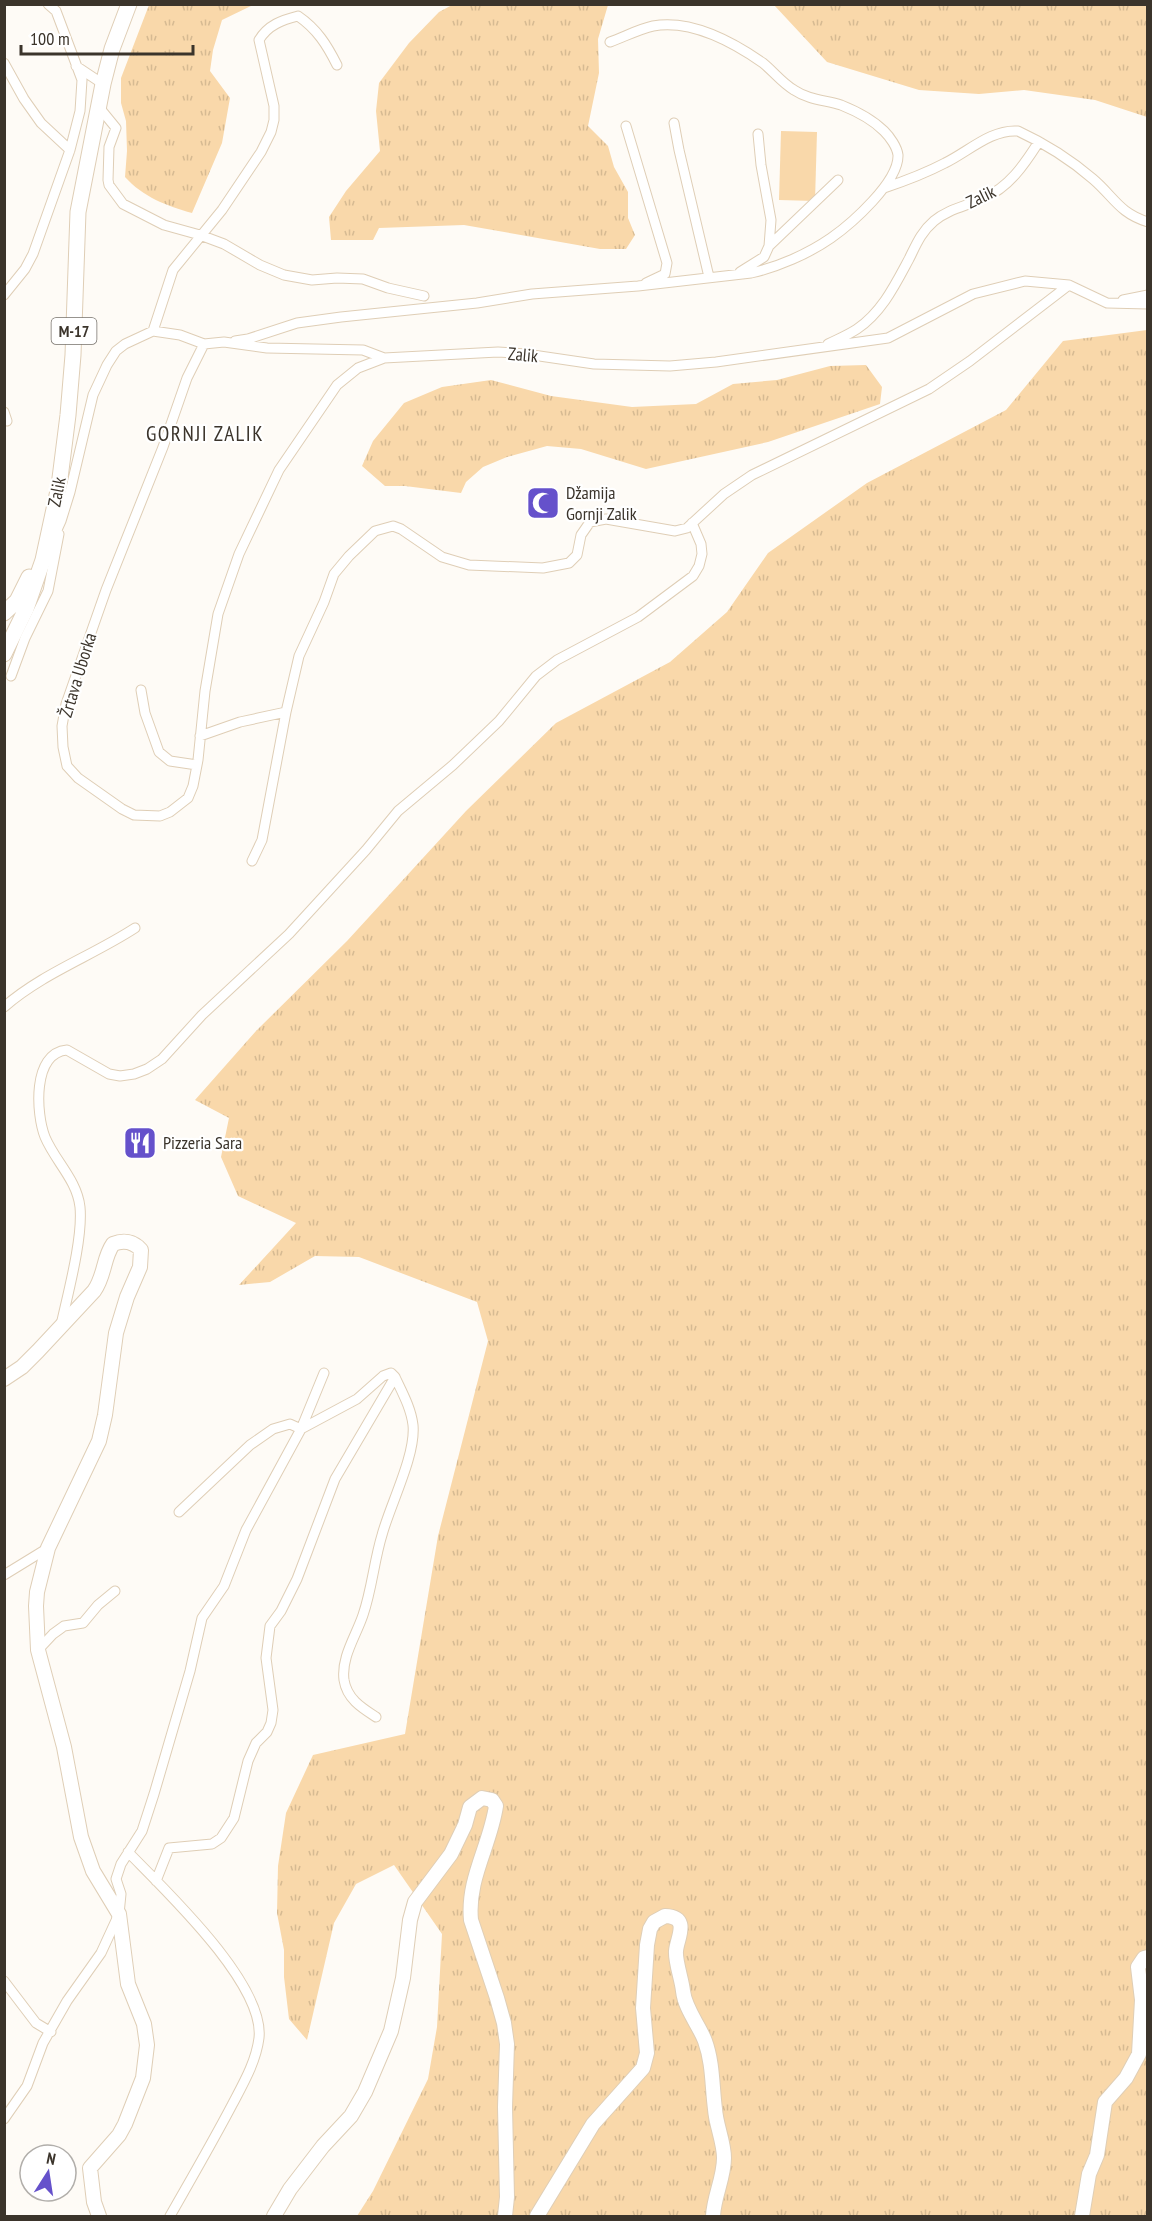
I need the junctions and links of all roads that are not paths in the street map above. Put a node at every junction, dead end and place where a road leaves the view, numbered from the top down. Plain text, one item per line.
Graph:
1 (48, 4) edge
2 (129, 4) edge
3 (610, 42) dead end
4 (4, 63) edge
5 (337, 64) dead end
6 (76, 66) junction
7 (103, 84) junction
8 (98, 106) junction
9 (674, 123) dead end
10 (626, 126) dead end
11 (758, 134) dead end
12 (1038, 143) junction
13 (70, 150) junction
14 (838, 180) dead end
15 (884, 188) junction
16 (1148, 222) edge
17 (201, 235) junction
18 (769, 246) junction
19 (729, 276) junction
20 (709, 277) junction
21 (1069, 285) junction
22 (638, 286) junction
23 (4, 295) edge
24 (1148, 295) edge
25 (424, 296) dead end
26 (1107, 303) junction
27 (1148, 304) edge
28 (153, 331) junction
29 (224, 342) junction
30 (204, 344) junction
31 (823, 346) junction
32 (384, 358) junction
33 (57, 516) junction
34 (692, 523) junction
35 (4, 615) edge
36 (21, 620) junction
37 (4, 654) edge
38 (11, 676) dead end
39 (141, 690) dead end
40 (286, 712) junction
41 (200, 736) junction
42 (197, 765) junction
43 (252, 861) dead end
44 (135, 928) dead end
45 (4, 1007) edge
46 (61, 1325) junction
47 (324, 1373) dead end
48 (395, 1377) junction
49 (4, 1379) edge
50 (301, 1429) junction
51 (179, 1512) dead end
52 (48, 1548) junction
53 (4, 1575) edge
54 (115, 1591) dead end
55 (38, 1650) junction
56 (376, 1717) dead end
57 (128, 1852) junction
58 (156, 1881) junction
59 (119, 1914) junction
60 (1148, 1957) edge
61 (4, 1982) edge
62 (51, 2032) junction
63 (4, 2119) edge
64 (99, 2217) edge
65 (170, 2217) edge
66 (273, 2217) edge
67 (505, 2217) edge
68 (537, 2217) edge
69 (713, 2217) edge
70 (1082, 2217) edge

1 - 6 street
2 - 7 main road, Zalik / M-17
3 - 15 street, Zalik
4 - 13 street
5 - 17 street
6 - 7 street
6 - 13 street
7 - 8 main road, Zalik / M-17
8 - 17 street
8 - 33 main road, Zalik / M-17
9 - 20 street
10 - 22 street, Zalik
11 - 18 street
12 - 15 street, Zalik
12 - 16 street, Zalik
12 - 31 street, Zalik
13 - 23 street
14 - 18 street, Zalik
15 - 19 street, Zalik
17 - 25 street
17 - 28 street
18 - 19 street, Zalik
19 - 20 street, Zalik
20 - 22 street, Zalik
21 - 26 street, Zalik
21 - 31 street, Zalik
21 - 34 street
22 - 29 street, Zalik
24 - 26 street
26 - 27 street, Zalik
28 - 30 street
28 - 33 street
29 - 30 street, Zalik
29 - 32 street, Zalik
30 - 42 street, Žrtava Uborka
31 - 32 street, Zalik
32 - 41 street, Žrtava Uborka
33 - 35 main road
33 - 36 main road, Zalik / M-17
33 - 38 street
34 - 40 street
34 - 46 street
35 - 36 street
36 - 37 main road, Zalik / M-17
39 - 42 street
40 - 41 street
40 - 43 street
41 - 42 street, Žrtava Uborka
44 - 45 street
46 - 49 street
46 - 52 street
47 - 50 street
48 - 50 street
48 - 56 street
48 - 58 street
50 - 51 street
50 - 57 street
52 - 53 street
52 - 55 street
54 - 55 street
55 - 59 street
57 - 58 street
57 - 59 street
58 - 65 street
59 - 62 street
59 - 64 street
60 - 70 street
61 - 62 street
62 - 63 street
66 - 67 street
68 - 69 street

